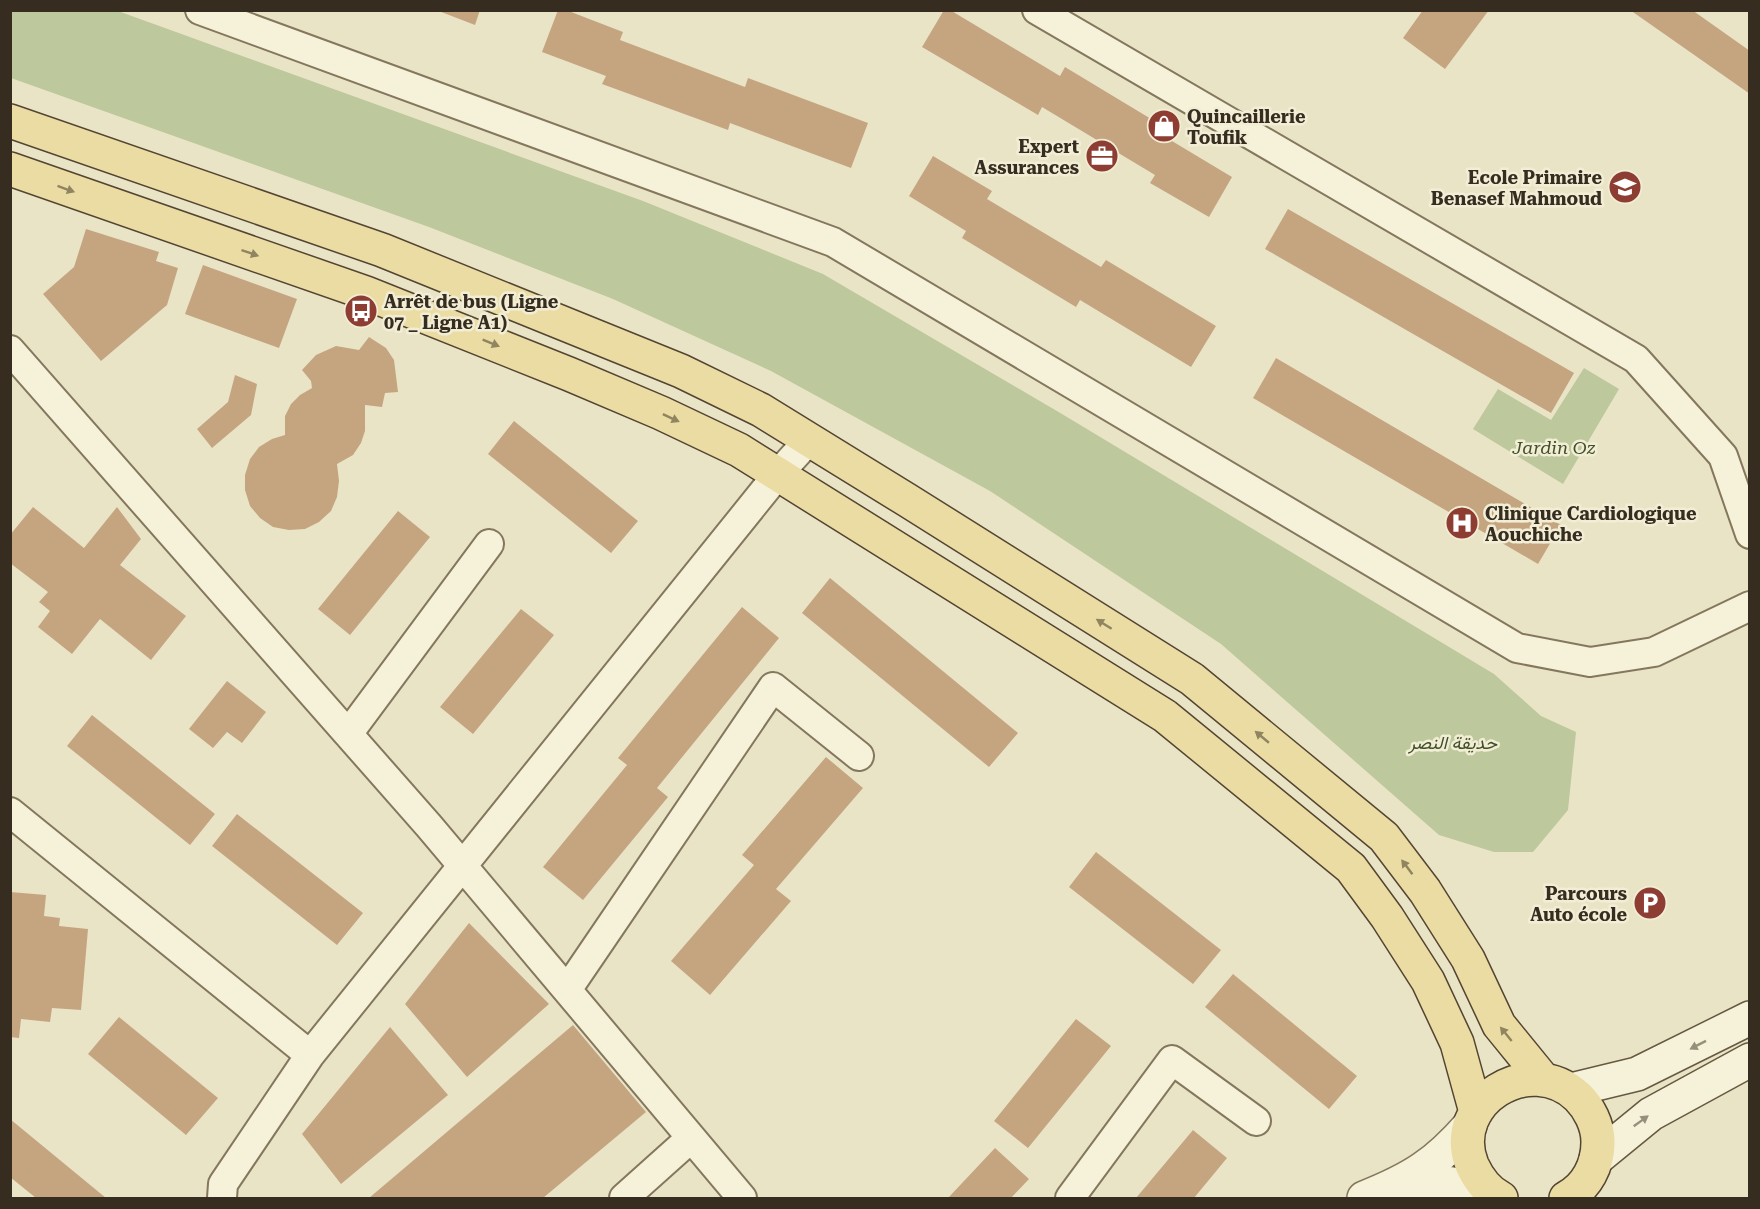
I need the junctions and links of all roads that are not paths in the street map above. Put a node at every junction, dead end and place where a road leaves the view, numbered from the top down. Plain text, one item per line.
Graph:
1 (200, 10) edge
2 (1037, 10) edge
3 (10, 121) edge
4 (10, 169) edge
5 (10, 350) edge
6 (809, 440) junction
7 (778, 474) junction
8 (1749, 534) edge
9 (489, 544) dead end
10 (1749, 606) edge
11 (348, 734) junction
12 (860, 756) dead end
13 (10, 812) edge
14 (463, 866) junction
15 (567, 990) junction
16 (1749, 1018) edge
17 (310, 1055) junction
18 (1749, 1060) edge
19 (1557, 1085) junction
20 (1473, 1118) junction
21 (1256, 1121) dead end
22 (691, 1138) junction
23 (1399, 1185) junction
24 (1583, 1185) edge
25 (1495, 1195) edge
26 (222, 1198) edge
27 (624, 1198) edge
28 (742, 1198) edge
29 (1070, 1198) edge
30 (1364, 1198) edge

1 - 10 street
2 - 8 street
3 - 6 main road
4 -> 7 main road
5 - 11 street
6 - 7 street
19 -> 6 main road
7 - 14 street
7 - 20 main road
9 - 11 street
11 - 14 street
12 - 15 street
13 - 17 street
14 - 15 street
14 - 17 street
15 - 22 street
16 -> 19 main road
17 - 26 street
24 -> 18 main road
19 - 20 main road
19 - 24 main road
20 - 23 main road
20 - 25 main road
21 - 29 street
22 - 27 street
22 - 28 street
23 - 25 main road
23 - 30 main road

